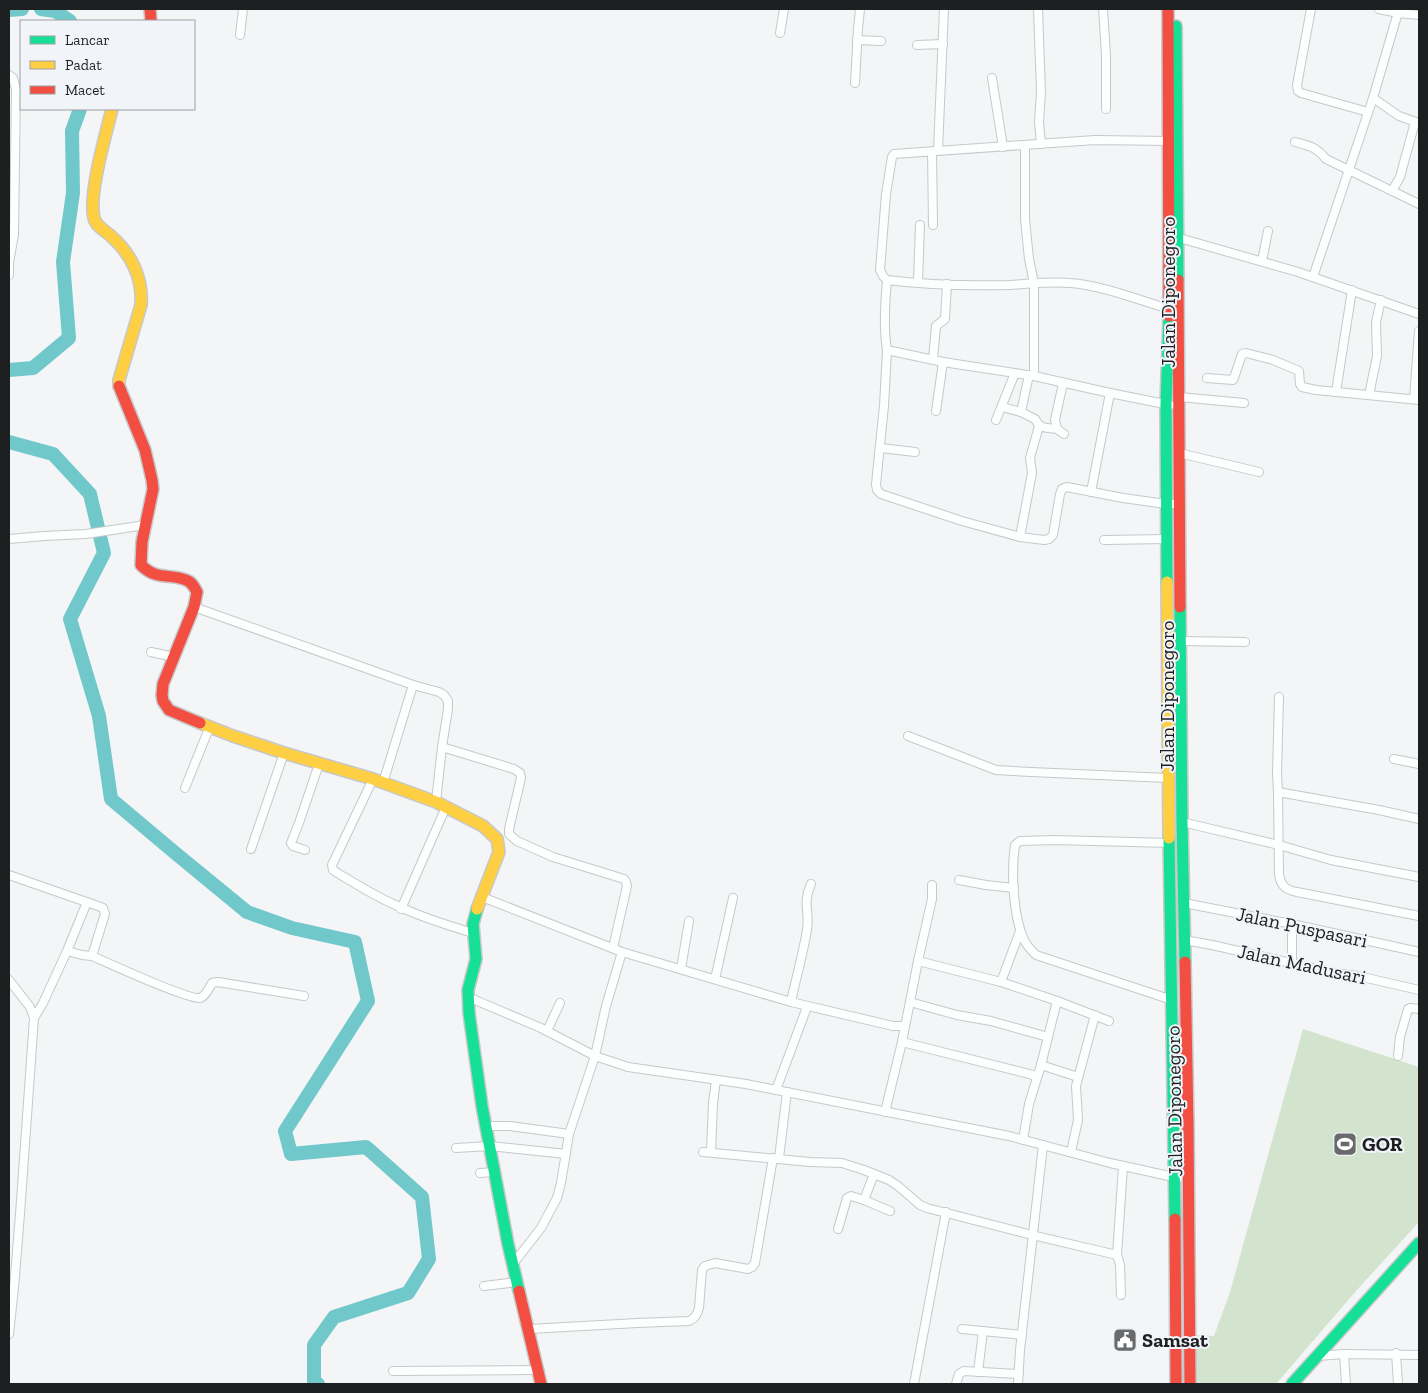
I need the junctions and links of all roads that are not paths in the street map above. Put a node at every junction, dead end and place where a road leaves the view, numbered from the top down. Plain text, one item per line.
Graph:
1 (243, 9) edge
2 (784, 9) edge
3 (860, 9) edge
4 (944, 9) edge
5 (1038, 9) edge
6 (1103, 9) edge
7 (1168, 9) edge
8 (1176, 9) edge
9 (1311, 9) edge
10 (1379, 9) edge
11 (1398, 11) edge
12 (1419, 15) edge
13 (780, 33) dead end
14 (240, 35) dead end
15 (857, 40) junction
16 (880, 41) dead end
17 (943, 44) junction
18 (917, 45) dead end
19 (9, 75) edge
20 (992, 78) dead end
21 (855, 83) dead end
22 (1373, 98) junction
23 (112, 110) edge
24 (1106, 110) dead end
25 (1368, 112) junction
26 (1417, 122) edge
27 (1172, 141) junction
28 (1295, 142) dead end
29 (1041, 144) junction
30 (1025, 146) junction
31 (1003, 147) junction
32 (935, 151) junction
33 (1348, 170) junction
34 (1392, 191) junction
35 (1419, 204) edge
36 (920, 225) dead end
37 (933, 225) dead end
38 (1268, 231) dead end
39 (11, 232) edge
40 (1173, 236) junction
41 (1262, 261) junction
42 (9, 275) edge
43 (1313, 277) junction
44 (887, 280) junction
45 (918, 282) junction
46 (1034, 283) junction
47 (947, 284) junction
48 (1352, 290) junction
49 (1380, 300) junction
50 (1169, 309) junction
51 (1419, 314) edge
52 (1419, 331) edge
53 (887, 350) junction
54 (933, 358) junction
55 (943, 362) junction
56 (1015, 373) junction
57 (1031, 375) junction
58 (1207, 378) dead end
59 (1063, 383) junction
60 (1336, 392) junction
61 (1110, 393) junction
62 (1369, 395) junction
63 (1417, 400) edge
64 (1179, 402) junction
65 (1244, 403) dead end
66 (1166, 405) junction
67 (1002, 407) junction
68 (936, 411) dead end
69 (1021, 412) junction
70 (996, 420) dead end
71 (1039, 426) junction
72 (1057, 429) junction
73 (1064, 434) dead end
74 (881, 448) junction
75 (915, 452) dead end
76 (1180, 454) junction
77 (1259, 472) dead end
78 (1092, 492) junction
79 (1166, 504) junction
80 (1180, 504) junction
81 (146, 526) junction
82 (1020, 537) junction
83 (9, 539) edge
84 (1166, 539) junction
85 (1104, 540) dead end
86 (194, 607) junction
87 (1181, 641) junction
88 (1245, 642) dead end
89 (151, 652) dead end
90 (174, 656) junction
91 (414, 685) junction
92 (1279, 698) dead end
93 (210, 726) junction
94 (908, 736) dead end
95 (442, 747) junction
96 (284, 753) junction
97 (1394, 759) dead end
98 (319, 764) junction
99 (1419, 764) edge
100 (1168, 778) junction
101 (378, 781) junction
102 (185, 788) dead end
103 (1278, 792) junction
104 (441, 804) junction
105 (1419, 819) edge
106 (1182, 822) junction
107 (509, 834) junction
108 (497, 839) junction
109 (1170, 843) junction
110 (1279, 845) junction
111 (251, 849) dead end
112 (305, 850) dead end
113 (9, 875) edge
114 (1419, 877) edge
115 (960, 880) dead end
116 (811, 884) dead end
117 (932, 885) dead end
118 (1014, 888) junction
119 (482, 897) junction
120 (734, 898) dead end
121 (87, 902) junction
122 (1184, 902) junction
123 (401, 909) junction
124 (1419, 916) edge
125 (689, 921) dead end
126 (1292, 924) junction
127 (1020, 931) junction
128 (473, 932) junction
129 (1184, 940) junction
130 (613, 948) junction
131 (67, 951) junction
132 (622, 952) junction
133 (1419, 952) edge
134 (92, 956) junction
135 (918, 961) junction
136 (1292, 963) junction
137 (681, 969) junction
138 (715, 979) junction
139 (9, 980) edge
140 (1001, 982) junction
141 (1419, 990) edge
142 (304, 996) dead end
143 (468, 997) junction
144 (1172, 1000) junction
145 (1057, 1001) junction
146 (791, 1002) junction
147 (910, 1002) junction
148 (560, 1003) dead end
149 (807, 1006) junction
150 (1419, 1010) edge
151 (1095, 1015) junction
152 (34, 1018) junction
153 (1108, 1021) dead end
154 (904, 1026) junction
155 (547, 1031) junction
156 (1048, 1037) junction
157 (902, 1042) junction
158 (595, 1056) junction
159 (1398, 1056) dead end
160 (1041, 1065) junction
161 (1037, 1076) junction
162 (1078, 1077) junction
163 (716, 1080) junction
164 (776, 1090) junction
165 (787, 1092) junction
166 (885, 1112) junction
167 (486, 1126) junction
168 (569, 1134) junction
169 (1022, 1140) junction
170 (1043, 1145) junction
171 (490, 1146) junction
172 (456, 1148) dead end
173 (1072, 1152) junction
174 (566, 1154) junction
175 (776, 1158) junction
176 (1123, 1166) junction
177 (494, 1172) junction
178 (480, 1173) dead end
179 (874, 1174) junction
180 (1175, 1178) junction
181 (1188, 1179) junction
182 (864, 1200) junction
183 (890, 1211) dead end
184 (946, 1212) junction
185 (838, 1229) dead end
186 (1032, 1235) junction
187 (1419, 1243) edge
188 (1117, 1255) junction
189 (513, 1264) junction
190 (517, 1282) junction
191 (484, 1286) dead end
192 (1120, 1294) dead end
193 (529, 1329) junction
194 (962, 1329) dead end
195 (983, 1331) junction
196 (9, 1334) edge
197 (1022, 1336) junction
198 (1396, 1353) junction
199 (1344, 1354) junction
200 (1419, 1355) edge
201 (1318, 1356) junction
202 (538, 1370) junction
203 (393, 1371) dead end
204 (978, 1372) junction
205 (1019, 1374) junction
206 (541, 1384) edge
207 (914, 1384) edge
208 (956, 1384) edge
209 (1018, 1384) edge
210 (1176, 1384) edge
211 (1190, 1384) edge
212 (1292, 1384) edge
213 (1346, 1384) edge
214 (1398, 1384) edge

1 - 14 street
2 - 13 street
3 - 15 street
4 - 17 street
5 - 29 street
6 - 24 street
7 - 27 main road, Jalan Diponegoro
8 - 27 main road, Jalan Diponegoro
9 - 25 street
10 - 11 street
11 - 12 street
11 - 22 street
15 - 16 street
15 - 21 street
17 - 18 street
17 - 32 street
19 - 39 street
20 - 31 street
22 - 25 street
22 - 26 street
23 - 81 main road
25 - 33 street
26 - 34 street
27 - 29 street
27 - 40 main road, Jalan Diponegoro
28 - 33 street
29 - 30 street
30 - 31 street
30 - 46 street
31 - 32 street
32 - 37 street
32 - 44 street
33 - 34 street
33 - 43 street
34 - 35 street
36 - 45 street
38 - 41 street
39 - 42 street
40 - 41 street
40 - 50 main road, Jalan Diponegoro
40 - 64 main road, Jalan Diponegoro
41 - 43 street
43 - 48 street
44 - 45 street
44 - 53 street
45 - 47 street
46 - 47 street
46 - 50 street
46 - 57 street
47 - 54 street
48 - 49 street
48 - 60 street
49 - 51 street
49 - 62 street
50 - 66 main road, Jalan Diponegoro
52 - 63 street
53 - 54 street
53 - 74 street
54 - 55 street
55 - 56 street
55 - 68 street
56 - 57 street
56 - 67 street
57 - 59 street
57 - 69 street
58 - 60 street
59 - 61 street
59 - 72 street
60 - 62 street
61 - 66 street
61 - 78 street
62 - 63 street
64 - 65 street
64 - 66 street
64 - 76 main road, Jalan Diponegoro
66 - 79 main road, Jalan Diponegoro
67 - 69 street
67 - 70 street
69 - 71 street
71 - 72 street
71 - 82 street
72 - 73 street
74 - 75 street
74 - 82 street
76 - 77 street
76 - 80 main road, Jalan Diponegoro
78 - 79 street
78 - 82 street
79 - 80 street
79 - 84 main road, Jalan Diponegoro
80 - 87 main road, Jalan Diponegoro
81 - 83 street
81 - 86 main road
84 - 85 street
84 - 100 main road, Jalan Diponegoro
86 - 90 main road
86 - 91 street
87 - 88 street
87 - 106 main road, Jalan Diponegoro
89 - 90 street
90 - 93 main road
91 - 95 street
91 - 101 street
92 - 103 street
93 - 96 main road
93 - 102 street
94 - 100 street
95 - 104 street
95 - 107 street
96 - 98 main road
96 - 111 street
97 - 99 street
98 - 101 main road
98 - 112 street
100 - 109 main road, Jalan Diponegoro
101 - 104 main road
101 - 123 street
103 - 105 street
103 - 110 street
104 - 108 main road
104 - 123 street
106 - 110 street
106 - 122 main road, Jalan Diponegoro
107 - 108 street
107 - 130 street
108 - 119 main road
109 - 118 street
109 - 144 main road, Jalan Diponegoro
110 - 114 street
110 - 124 street, Jalan Puspasari
113 - 121 street
115 - 118 street
116 - 146 street
117 - 135 street
118 - 127 street
119 - 128 main road
119 - 130 street
120 - 138 street
121 - 131 street
121 - 134 street
122 - 126 street, Jalan Puspasari
122 - 129 main road, Jalan Diponegoro
123 - 128 street
125 - 137 street
126 - 133 street, Jalan Puspasari
126 - 136 street
127 - 140 street
127 - 144 street
128 - 143 main road
129 - 136 street, Jalan Madusari
129 - 181 main road, Jalan Diponegoro
130 - 132 street
131 - 134 street
131 - 152 street
132 - 137 street
132 - 158 street
134 - 142 street
135 - 140 street
135 - 147 street
136 - 141 street, Jalan Madusari
137 - 138 street
138 - 146 street
139 - 152 street
140 - 145 street
143 - 155 street
143 - 167 main road
144 - 180 main road, Jalan Diponegoro
145 - 151 street
145 - 156 street
146 - 149 street
147 - 154 street
147 - 156 street
148 - 155 street
149 - 154 street
149 - 164 street
150 - 159 street
151 - 153 street
151 - 162 street
152 - 196 street
154 - 157 street
155 - 158 street
156 - 160 street
157 - 161 street
157 - 166 street
158 - 163 street
158 - 168 street
160 - 161 street
160 - 162 street
161 - 169 street
162 - 173 street
163 - 164 street
163 - 175 street
164 - 165 street
165 - 166 street
165 - 175 street
166 - 169 street
167 - 168 street
167 - 171 main road
168 - 174 street
169 - 170 street
170 - 173 street
170 - 186 street
171 - 172 street
171 - 174 street
171 - 177 main road
173 - 176 street
174 - 189 street
175 - 179 street
175 - 193 street
176 - 180 street
176 - 188 street
177 - 178 street
177 - 189 main road
179 - 182 street
179 - 184 street
180 - 181 street
180 - 210 main road, Jalan Diponegoro
181 - 211 main road, Jalan Diponegoro
182 - 183 street
182 - 185 street
184 - 186 street
184 - 207 street
186 - 188 street
186 - 197 street
187 - 201 main road
188 - 192 street
189 - 190 main road
190 - 191 street
190 - 193 main road
193 - 202 main road
194 - 195 street
195 - 197 street
195 - 204 street
197 - 205 street
198 - 199 street
198 - 200 street
198 - 214 street
199 - 201 street
199 - 213 street
201 - 212 main road
202 - 203 street
202 - 206 main road
204 - 205 street
204 - 208 street
205 - 209 street

